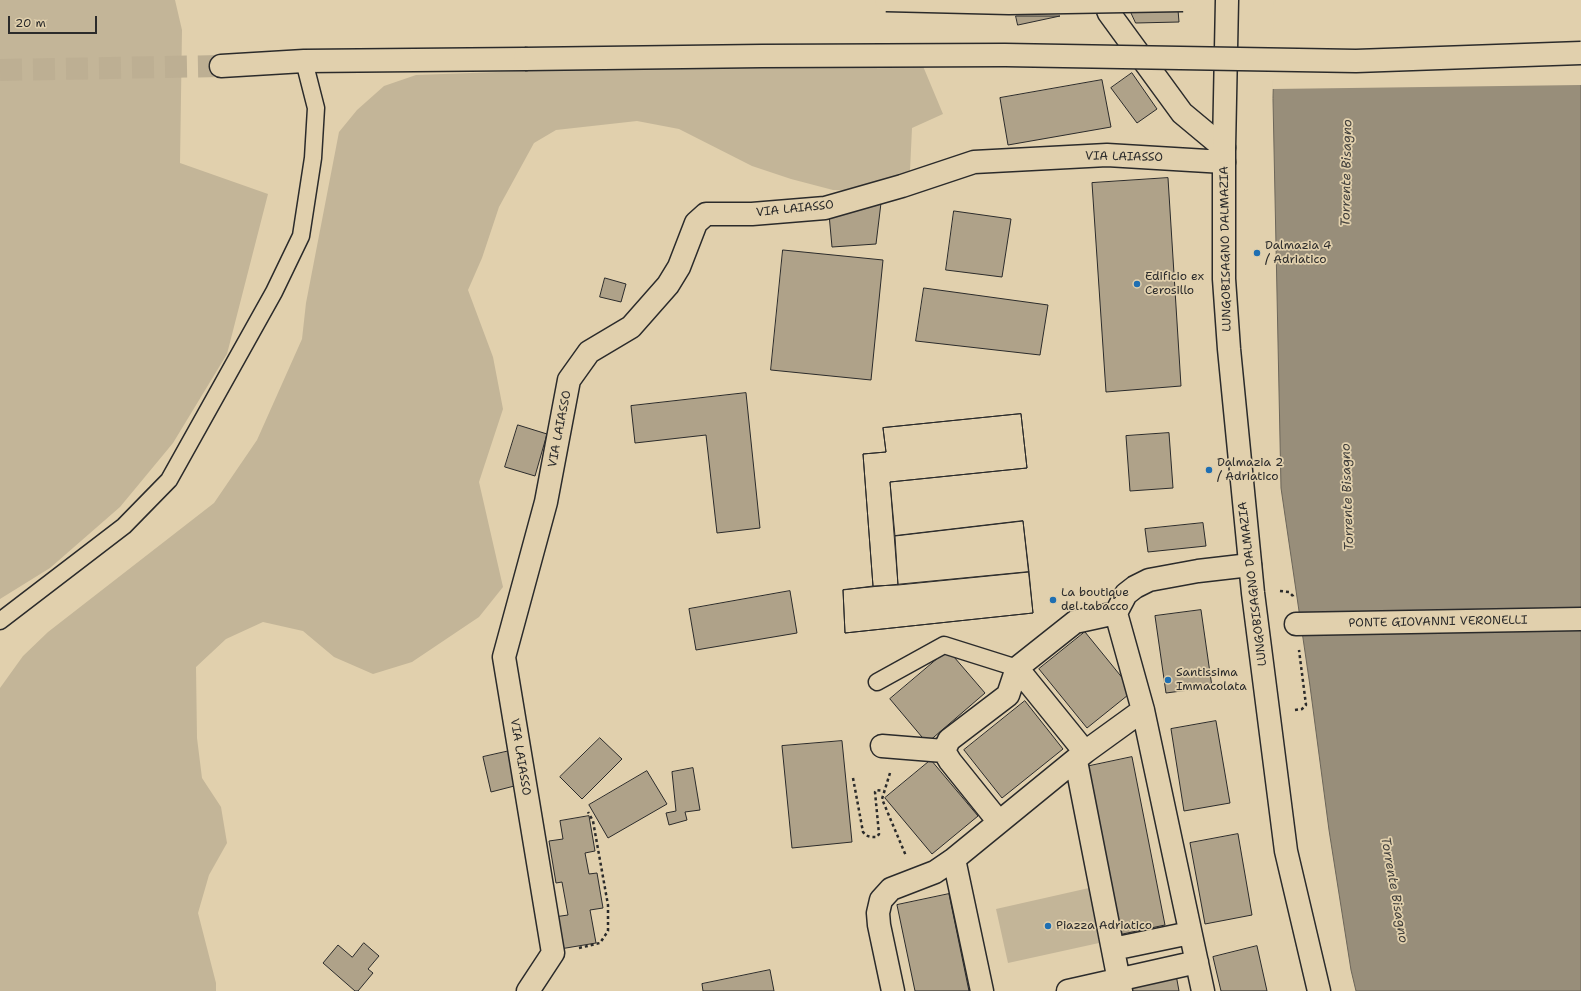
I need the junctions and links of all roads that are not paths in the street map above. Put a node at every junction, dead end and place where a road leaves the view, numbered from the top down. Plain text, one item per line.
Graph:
1 (886, 0) edge
2 (1104, 0) edge
3 (1183, 0) edge
4 (1227, 0) edge
5 (1581, 53) edge
6 (304, 61) junction
7 (221, 66) tunnel mouth
8 (1224, 155) junction
9 (1250, 565) junction
10 (1116, 612) junction
11 (1581, 619) edge
12 (0, 622) edge
13 (1296, 624) road end
14 (1017, 668) junction
15 (877, 682) dead end
16 (1143, 710) junction
17 (890, 747) road end
18 (944, 751) junction
19 (1080, 756) junction
20 (999, 822) junction
21 (954, 858) junction
22 (1190, 933) junction
23 (1113, 949) junction
24 (1197, 962) junction
25 (1120, 985) edge
26 (528, 991) edge
27 (893, 991) edge
28 (982, 991) edge
29 (1068, 991) edge
30 (1203, 991) edge
31 (1319, 991) edge

1 - 3 main road, bridge
2 - 8 main road, LUNGOBISAGNO DALMAZIA
4 - 8 main road, LUNGOBISAGNO DALMAZIA
5 - 6 main road, bridge
6 - 7 main road
6 - 12 lane
8 - 9 main road, LUNGOBISAGNO DALMAZIA
8 - 26 main road, VIA LAIASSO
9 - 10 main road
9 - 31 main road, LUNGOBISAGNO DALMAZIA
10 - 14 main road
10 - 16 main road
11 - 13 main road, PONTE GIOVANNI VERONELLI
14 - 15 lane
14 - 18 main road
14 - 19 main road
16 - 19 main road
16 - 22 main road
17 - 18 main road
18 - 20 main road
19 - 20 main road
19 - 23 main road
20 - 21 main road
21 - 27 main road
21 - 28 main road
22 - 23 main road
22 - 24 main road
23 - 25 main road
24 - 25 main road
24 - 30 main road
25 - 29 main road

